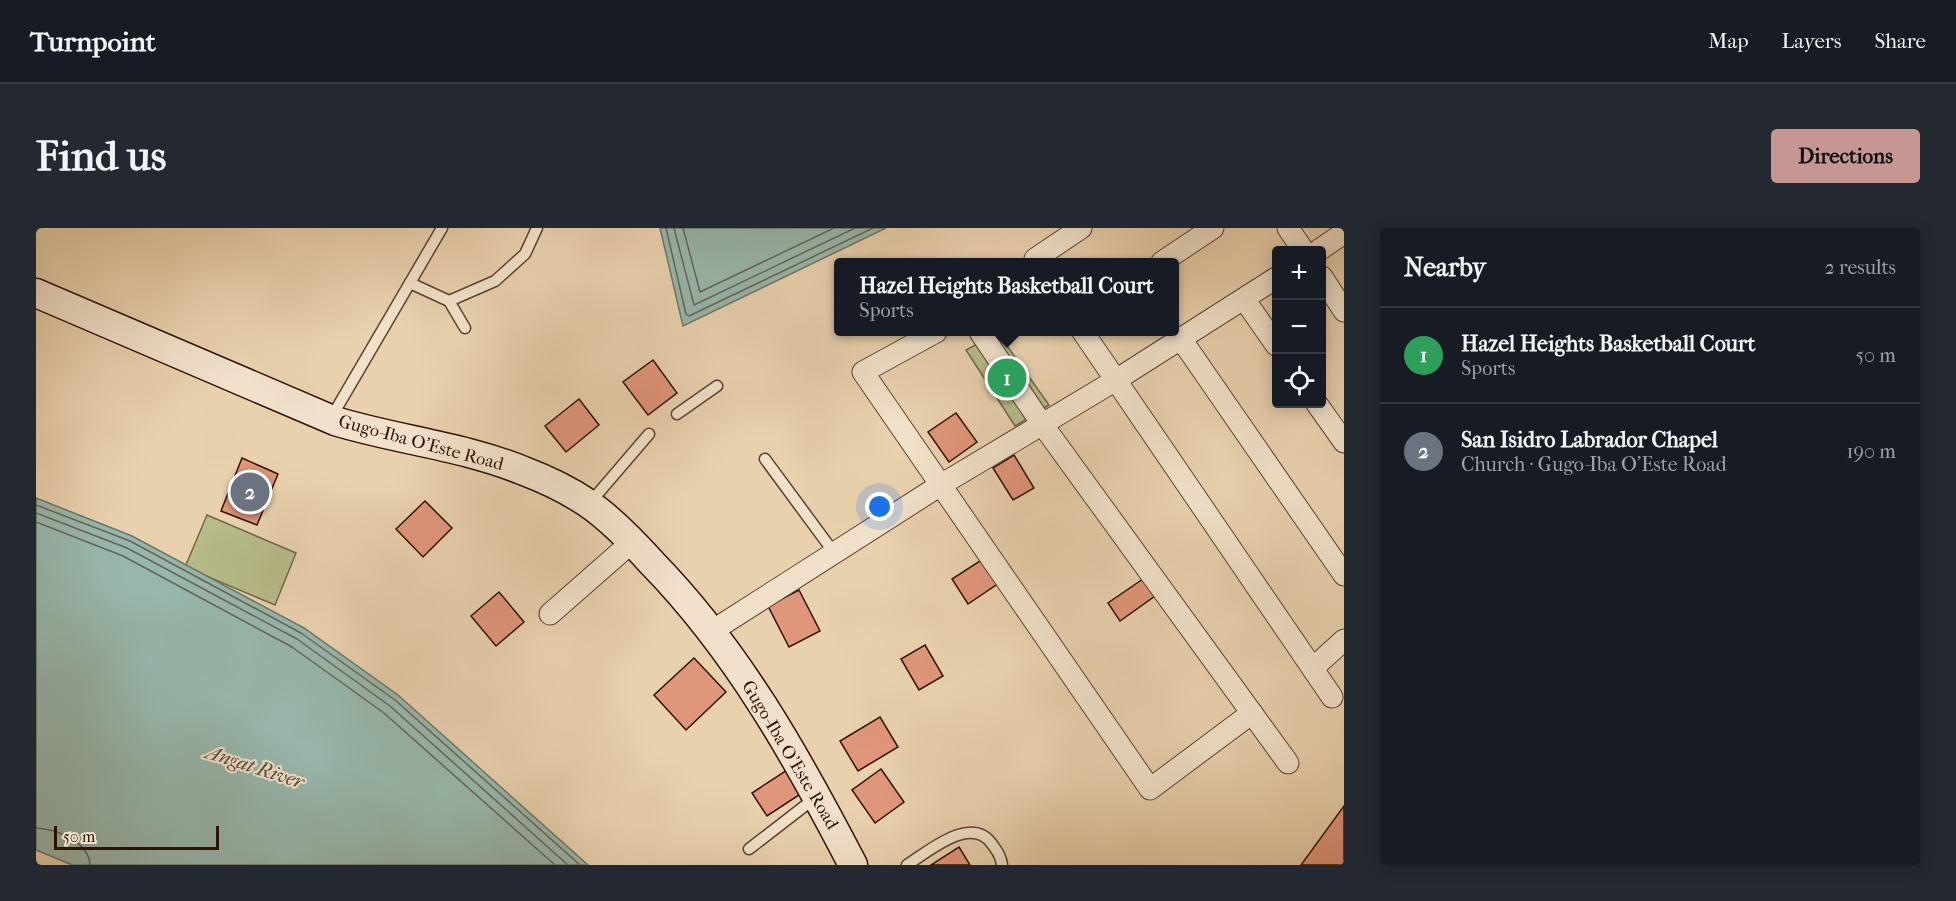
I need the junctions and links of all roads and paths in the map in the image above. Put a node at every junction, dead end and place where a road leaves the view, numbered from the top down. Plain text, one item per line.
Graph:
1 (442, 228) edge
2 (537, 228) edge
3 (1081, 228) edge
4 (1213, 228) edge
5 (1288, 228) edge
6 (1344, 233) edge
7 (1300, 246) edge
8 (1325, 246) edge
9 (1036, 258) edge
10 (1168, 258) edge
11 (1272, 281) edge
12 (410, 283) junction
13 (1326, 284) edge
14 (36, 293) edge
15 (1244, 299) junction
16 (449, 301) junction
17 (1344, 311) edge
18 (465, 328) dead end
19 (929, 336) edge
20 (983, 336) edge
21 (1086, 336) edge
22 (1181, 339) junction
23 (1272, 339) edge
24 (1116, 380) junction
25 (717, 386) dead end
26 (1320, 408) edge
27 (677, 414) dead end
28 (335, 421) junction
29 (1042, 424) junction
30 (649, 434) dead end
31 (1344, 442) edge
32 (765, 459) dead end
33 (939, 486) junction
34 (589, 504) junction
35 (632, 542) junction
36 (835, 554) junction
37 (1344, 575) edge
38 (550, 614) dead end
39 (712, 631) junction
40 (1344, 640) edge
41 (1313, 668) junction
42 (1332, 697) dead end
43 (1252, 713) junction
44 (1288, 763) dead end
45 (818, 796) junction
46 (749, 849) dead end
47 (853, 865) edge
48 (907, 865) edge
49 (1002, 865) edge

1 - 12 lane
2 - 16 lane
3 - 9 street
4 - 10 street
5 - 7 street
6 - 8 street
11 - 15 street
12 - 16 lane
12 - 28 lane
13 - 17 street
14 - 28 main road, Gugo-Iba O'Este Road
15 - 22 street
15 - 23 street
16 - 18 lane
19 - 33 street
20 - 29 street
21 - 24 street
22 - 24 street
22 - 37 street
24 - 29 street
24 - 41 street
25 - 27 lane
26 - 31 street
28 - 34 main road, Gugo-Iba O'Este Road
29 - 33 street
29 - 43 street
30 - 34 lane
32 - 36 lane
33 - 36 street
33 - 43 street
34 - 35 main road, Gugo-Iba O'Este Road
35 - 38 street
35 - 39 main road, Gugo-Iba O'Este Road
36 - 39 street
39 - 45 main road, Gugo-Iba O'Este Road
40 - 41 street
41 - 42 street
43 - 44 street
45 - 46 lane
45 - 47 main road, Gugo-Iba O'Este Road
48 - 49 lane

